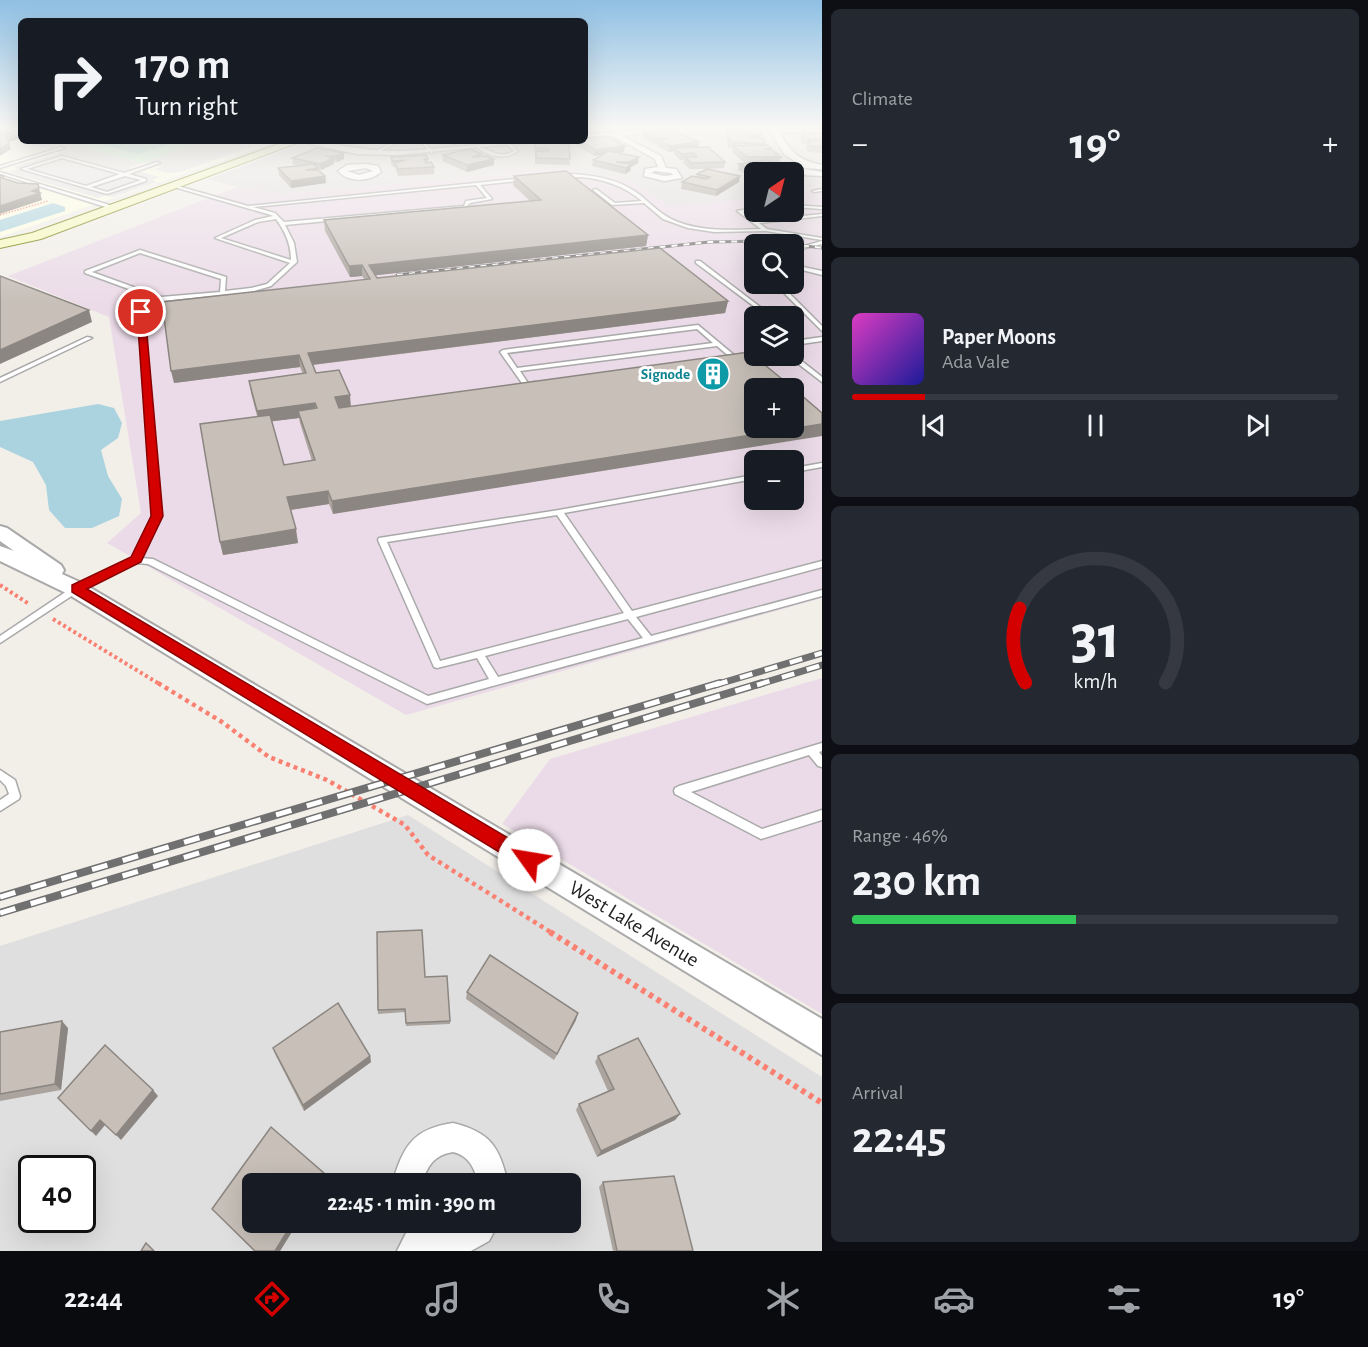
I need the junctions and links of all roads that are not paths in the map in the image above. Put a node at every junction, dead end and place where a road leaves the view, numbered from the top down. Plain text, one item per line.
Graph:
1 (47, 187) edge
2 (86, 187) edge
3 (88, 187) edge
4 (123, 187) edge
5 (171, 187) edge
6 (180, 187) edge
7 (433, 187) edge
8 (480, 187) edge
9 (624, 187) edge
10 (595, 190) edge
11 (822, 190) edge
12 (813, 191) dead end
13 (68, 194) junction
14 (645, 202) junction
15 (248, 206) junction
16 (804, 207) edge
17 (114, 208) junction
18 (822, 208) edge
19 (822, 215) edge
20 (277, 217) junction
21 (804, 217) edge
22 (755, 222) edge
23 (282, 224) junction
24 (766, 230) junction
25 (36, 236) junction
26 (822, 240) edge
27 (0, 244) edge
28 (804, 246) edge
29 (0, 254) edge
30 (294, 262) junction
31 (698, 262) dead end
32 (804, 269) edge
33 (822, 273) edge
34 (222, 293) junction
35 (788, 294) edge
36 (161, 299) junction
37 (757, 306) edge
38 (822, 329) edge
39 (89, 338) dead end
40 (822, 339) edge
41 (804, 341) edge
42 (718, 344) junction
43 (743, 355) edge
44 (732, 356) junction
45 (721, 358) edge
46 (804, 366) edge
47 (516, 370) junction
48 (0, 380) edge
49 (822, 380) edge
50 (538, 384) edge
51 (516, 385) edge
52 (526, 385) junction
53 (822, 465) edge
54 (804, 468) edge
55 (744, 479) edge
56 (559, 512) junction
57 (0, 532) edge
58 (0, 553) edge
59 (136, 560) junction
60 (822, 564) edge
61 (76, 588) junction
62 (822, 592) edge
63 (630, 615) junction
64 (0, 640) edge
65 (649, 640) junction
66 (480, 654) junction
67 (495, 681) junction
68 (817, 748) edge
69 (822, 763) edge
70 (0, 774) edge
71 (0, 806) edge
72 (822, 814) edge
73 (822, 1038) edge
74 (410, 1173) edge
75 (490, 1173) edge
76 (473, 1233) edge
77 (419, 1234) edge

1 - 13 lane
2 - 13 lane
3 - 4 lane
5 - 17 main road
6 - 15 lane
7 - 15 lane
8 - 23 lane
9 - 14 lane
10 - 14 lane
11 - 12 lane
13 - 17 lane
14 - 24 lane
15 - 20 lane
16 - 18 lane
17 - 25 main road
19 - 21 lane
20 - 23 lane
20 - 30 lane
22 - 24 lane
23 - 30 lane
24 - 26 lane
25 - 27 main road
25 - 29 main road
26 - 28 lane
30 - 34 lane
31 - 37 lane
32 - 33 lane
34 - 36 lane
34 - 36 lane
35 - 38 lane
36 - 59 lane
39 - 48 lane
40 - 41 lane
42 - 44 lane
42 - 47 lane
42 - 47 lane
43 - 44 lane
44 - 45 lane
46 - 49 lane
47 - 52 lane
50 - 52 lane
51 - 52 lane
53 - 54 lane
55 - 56 lane
56 - 63 lane
56 - 66 lane
57 - 61 street, West Lake Avenue
58 - 61 street, West Lake Avenue
59 - 61 lane
59 - 67 lane
60 - 63 lane
61 - 64 lane
61 - 73 street, West Lake Avenue
62 - 65 lane
63 - 65 lane
63 - 66 lane
65 - 67 lane
66 - 67 lane
68 - 69 lane
68 - 72 lane
70 - 71 lane
74 - 75 street
76 - 77 street

